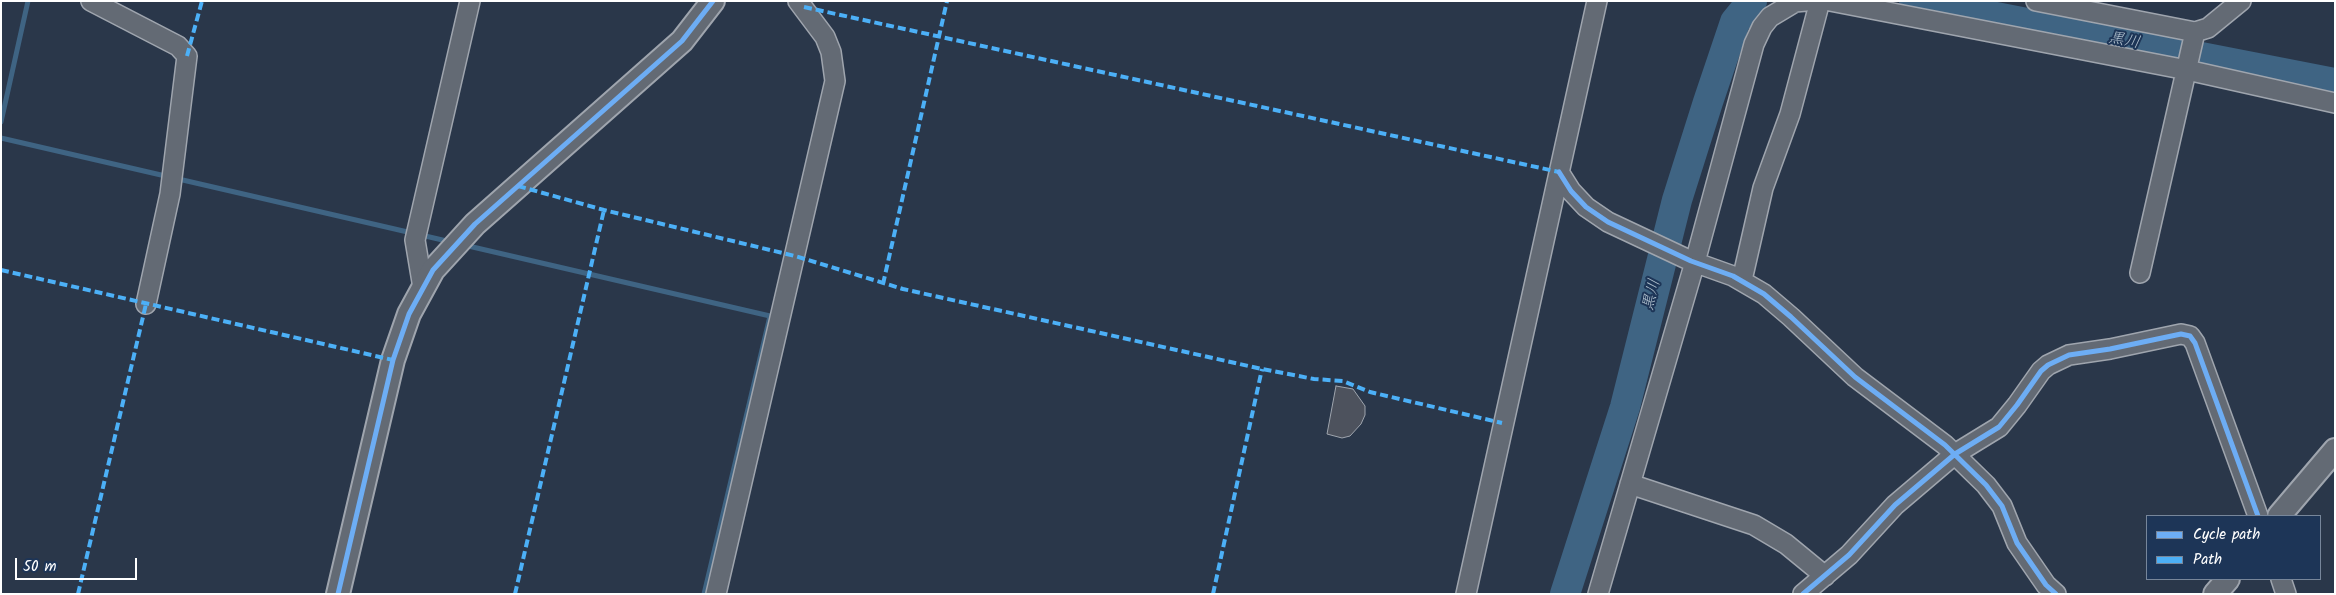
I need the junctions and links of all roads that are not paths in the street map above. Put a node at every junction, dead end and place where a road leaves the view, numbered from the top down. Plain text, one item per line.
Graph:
1 (91, 1) edge
2 (470, 1) edge
3 (713, 1) edge
4 (798, 1) edge
5 (1597, 1) edge
6 (1806, 1) edge
7 (1820, 1) edge
8 (1830, 1) edge
9 (2036, 1) edge
10 (2241, 1) edge
11 (2194, 35) junction
12 (2187, 67) junction
13 (2335, 103) edge
14 (1559, 172) junction
15 (1693, 261) junction
16 (2140, 273) dead end
17 (1742, 280) junction
18 (423, 288) junction
19 (146, 304) dead end
20 (2335, 450) edge
21 (1955, 454) junction
22 (1630, 484) junction
23 (2258, 515) edge
24 (2280, 515) edge
25 (1825, 576) junction
26 (2227, 580) edge
27 (2281, 580) edge
28 (338, 594) edge
29 (716, 594) edge
30 (1466, 594) edge
31 (1598, 594) edge
32 (1803, 594) edge
33 (2056, 594) edge
34 (2216, 594) edge
35 (2286, 594) edge

1 - 19 street
2 - 18 street
3 - 18 street
4 - 29 street
5 - 14 street
6 - 15 street
7 - 17 street
8 - 12 street
9 - 11 street
10 - 11 street
11 - 12 street
12 - 13 street
12 - 16 street
14 - 15 street
14 - 30 street
15 - 17 street
15 - 22 street
17 - 21 street
18 - 28 street
20 - 24 street
21 - 23 street
21 - 25 street
21 - 33 street
22 - 25 street
22 - 31 street
25 - 32 street
26 - 34 street
27 - 35 street

